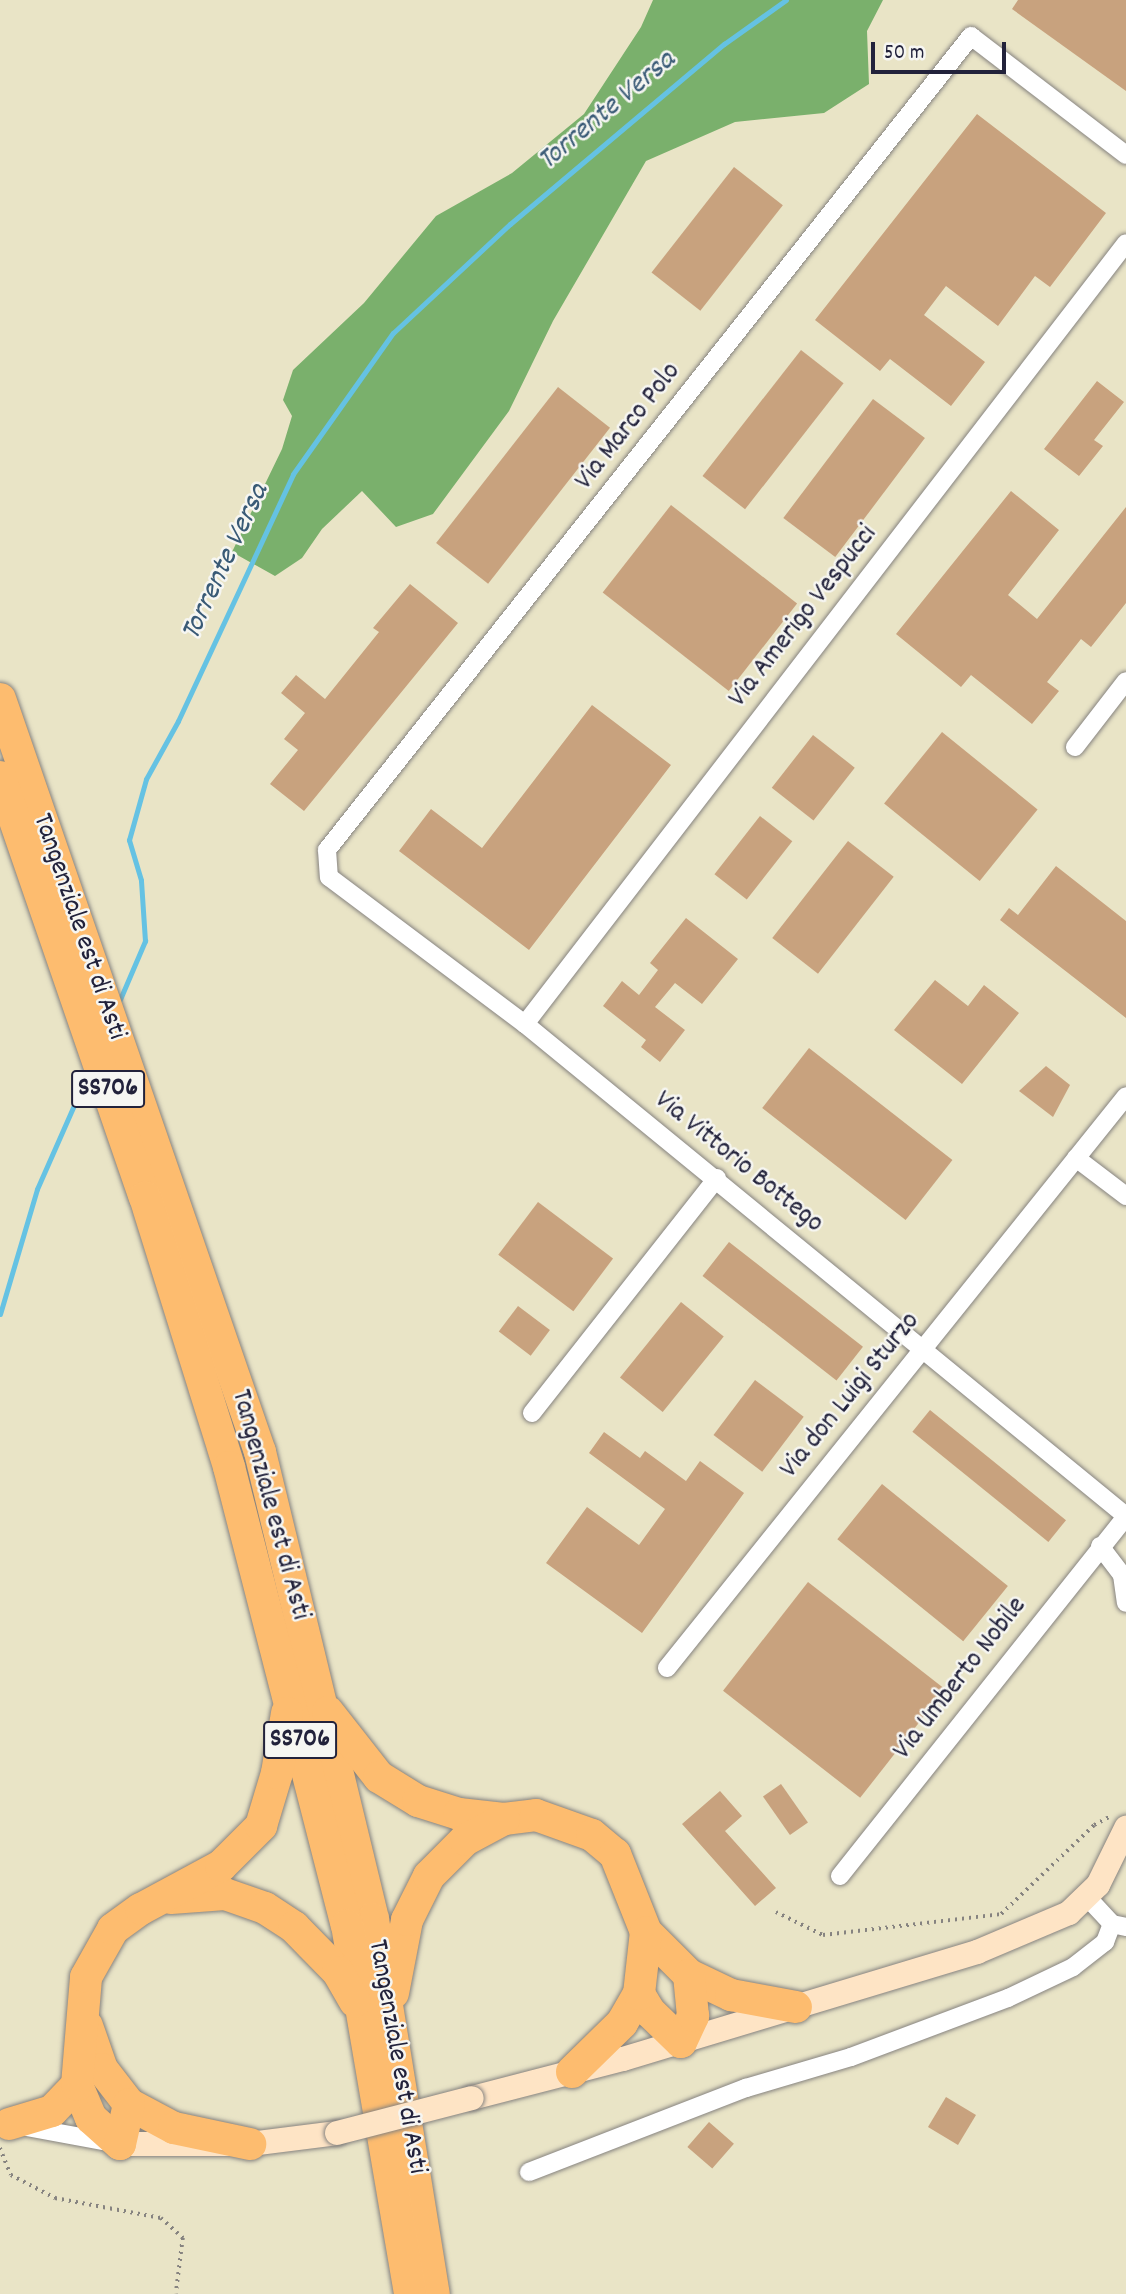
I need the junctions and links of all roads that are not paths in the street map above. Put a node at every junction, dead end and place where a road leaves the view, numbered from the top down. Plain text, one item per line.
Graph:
1 (1126, 155) edge
2 (1126, 243) edge
3 (1126, 681) edge
4 (0, 699) edge
5 (1075, 747) dead end
6 (0, 777) edge
7 (327, 850) joint
8 (525, 1024) junction
9 (1126, 1096) edge
10 (1076, 1158) junction
11 (717, 1178) junction
12 (1126, 1196) edge
13 (922, 1349) junction
14 (532, 1413) dead end
15 (1126, 1516) edge
16 (1100, 1546) junction
17 (1124, 1577) edge
18 (1126, 1603) edge
19 (667, 1668) dead end
20 (304, 1700) junction
21 (504, 1819) junction
22 (1121, 1820) edge
23 (839, 1876) dead end
24 (1087, 1897) junction
25 (163, 1898) junction
26 (1119, 1925) edge
27 (646, 1932) junction
28 (689, 1975) junction
29 (639, 1994) junction
30 (796, 2007) junction
31 (83, 2015) junction
32 (376, 2017) junction
33 (681, 2042) junction
34 (572, 2073) junction
35 (77, 2085) junction
36 (129, 2104) junction
37 (3, 2132) edge
38 (120, 2144) junction
39 (250, 2144) junction
40 (529, 2172) dead end
41 (428, 2246) junction
42 (410, 2294) edge
43 (434, 2294) edge
44 (443, 2294) edge

1 - 7 street, Via Marco Polo
2 - 8 street, Via Amerigo Vespucci
3 - 5 street
4 - 20 highway, Tangenziale est di Asti / SS706
6 - 20 highway, Tangenziale est di Asti / SS706
7 - 8 street, Via Vittorio Bottego
8 - 11 street, Via Vittorio Bottego
9 - 10 street, Via don Luigi Sturzo
10 - 12 street
10 - 13 street, Via don Luigi Sturzo
11 - 13 street, Via Vittorio Bottego
11 - 14 street
13 - 15 street, Via Vittorio Bottego
13 - 19 street, Via don Luigi Sturzo
15 - 16 street, Via Umberto Nobile
16 - 17 street
16 - 23 street, Via Umberto Nobile
17 - 18 street
20 - 21 highway
20 - 25 highway
20 - 32 highway, Tangenziale est di Asti / SS706
21 - 27 highway
21 - 32 highway
22 - 24 street
24 - 26 street
24 - 30 street
25 - 31 highway
25 - 32 highway
26 - 40 street
27 - 28 highway
27 - 29 highway
28 - 30 highway
28 - 33 highway
29 - 33 highway
29 - 34 highway
30 - 33 street
31 - 35 highway
31 - 36 highway
32 - 41 highway, Tangenziale est di Asti / SS706
32 - 42 highway, Tangenziale est di Asti / SS706
33 - 34 street
34 - 39 street, bridge
35 - 37 highway
35 - 38 highway
36 - 38 highway
36 - 39 highway
37 - 38 street
38 - 39 street
41 - 43 highway, Tangenziale est di Asti / SS706
41 - 44 highway

